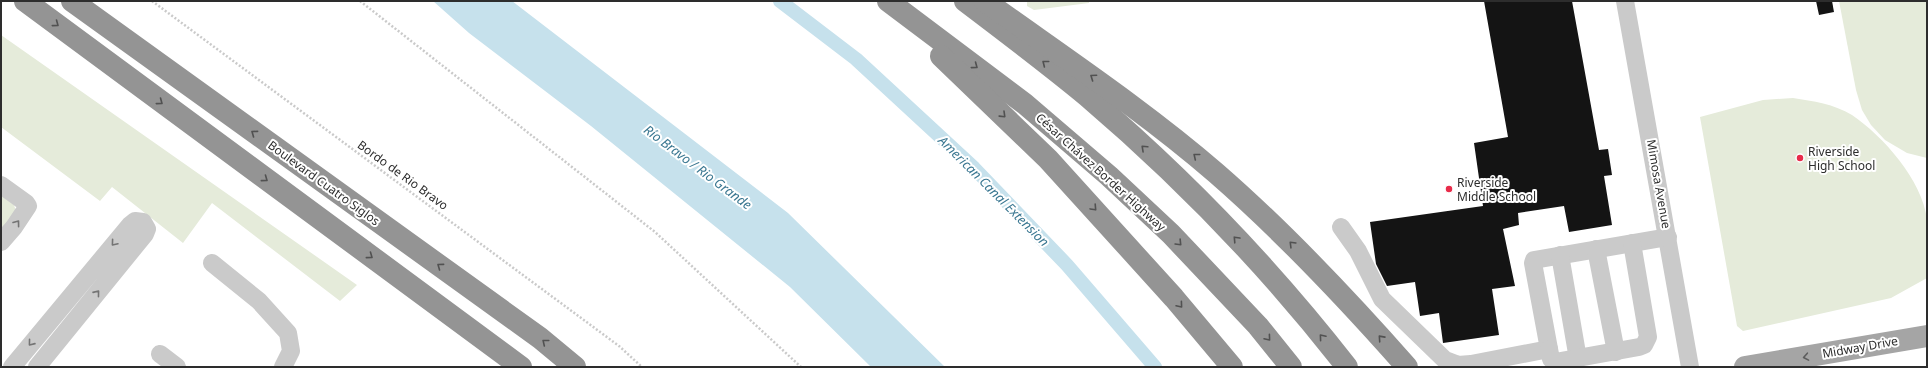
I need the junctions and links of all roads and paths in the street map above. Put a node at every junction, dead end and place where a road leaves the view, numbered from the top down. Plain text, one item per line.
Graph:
1 (25, 1) edge
2 (72, 1) edge
3 (89, 1) edge
4 (152, 1) edge
5 (360, 1) edge
6 (884, 1) edge
7 (888, 1) edge
8 (965, 1) edge
9 (986, 1) edge
10 (1626, 1) edge
11 (152, 57) junction
12 (1, 185) edge
13 (1341, 227) dead end
14 (1668, 237) junction
15 (1, 242) edge
16 (1632, 243) junction
17 (1596, 249) junction
18 (1560, 255) junction
19 (212, 263) dead end
20 (69, 297) junction
21 (84, 309) junction
22 (1927, 336) edge
23 (1549, 349) junction
24 (1616, 352) junction
25 (160, 354) dead end
26 (1578, 359) junction
27 (12, 367) edge
28 (37, 367) edge
29 (176, 367) edge
30 (283, 367) edge
31 (521, 367) edge
32 (575, 367) edge
33 (642, 367) edge
34 (801, 367) edge
35 (1232, 367) edge
36 (1291, 367) edge
37 (1346, 367) edge
38 (1408, 367) edge
39 (1690, 367) edge
40 (1746, 367) edge

1 -> 31 highway
2 - 11 highway, Boulevard Cuatro Siglos
3 - 11 highway
4 - 33 path, Bordo de Rio Bravo
5 - 34 path
6 -> 35 highway
7 -> 36 highway, César Chávez Border Highway
37 -> 8 highway
38 -> 9 highway
10 - 14 street, Mimosa Avenue
32 -> 11 highway, Boulevard Cuatro Siglos
15 -> 12 street
13 - 23 street
14 - 16 street
14 - 39 street, Mimosa Avenue
16 - 17 street
16 - 24 street
17 - 18 street
17 - 24 street
18 - 23 street
18 - 26 street
19 - 30 street
20 - 21 street
21 -> 20 street
20 -> 27 street
21 - 28 street
22 -> 40 main road, Midway Drive
23 - 26 street
24 - 26 street
25 - 29 street

